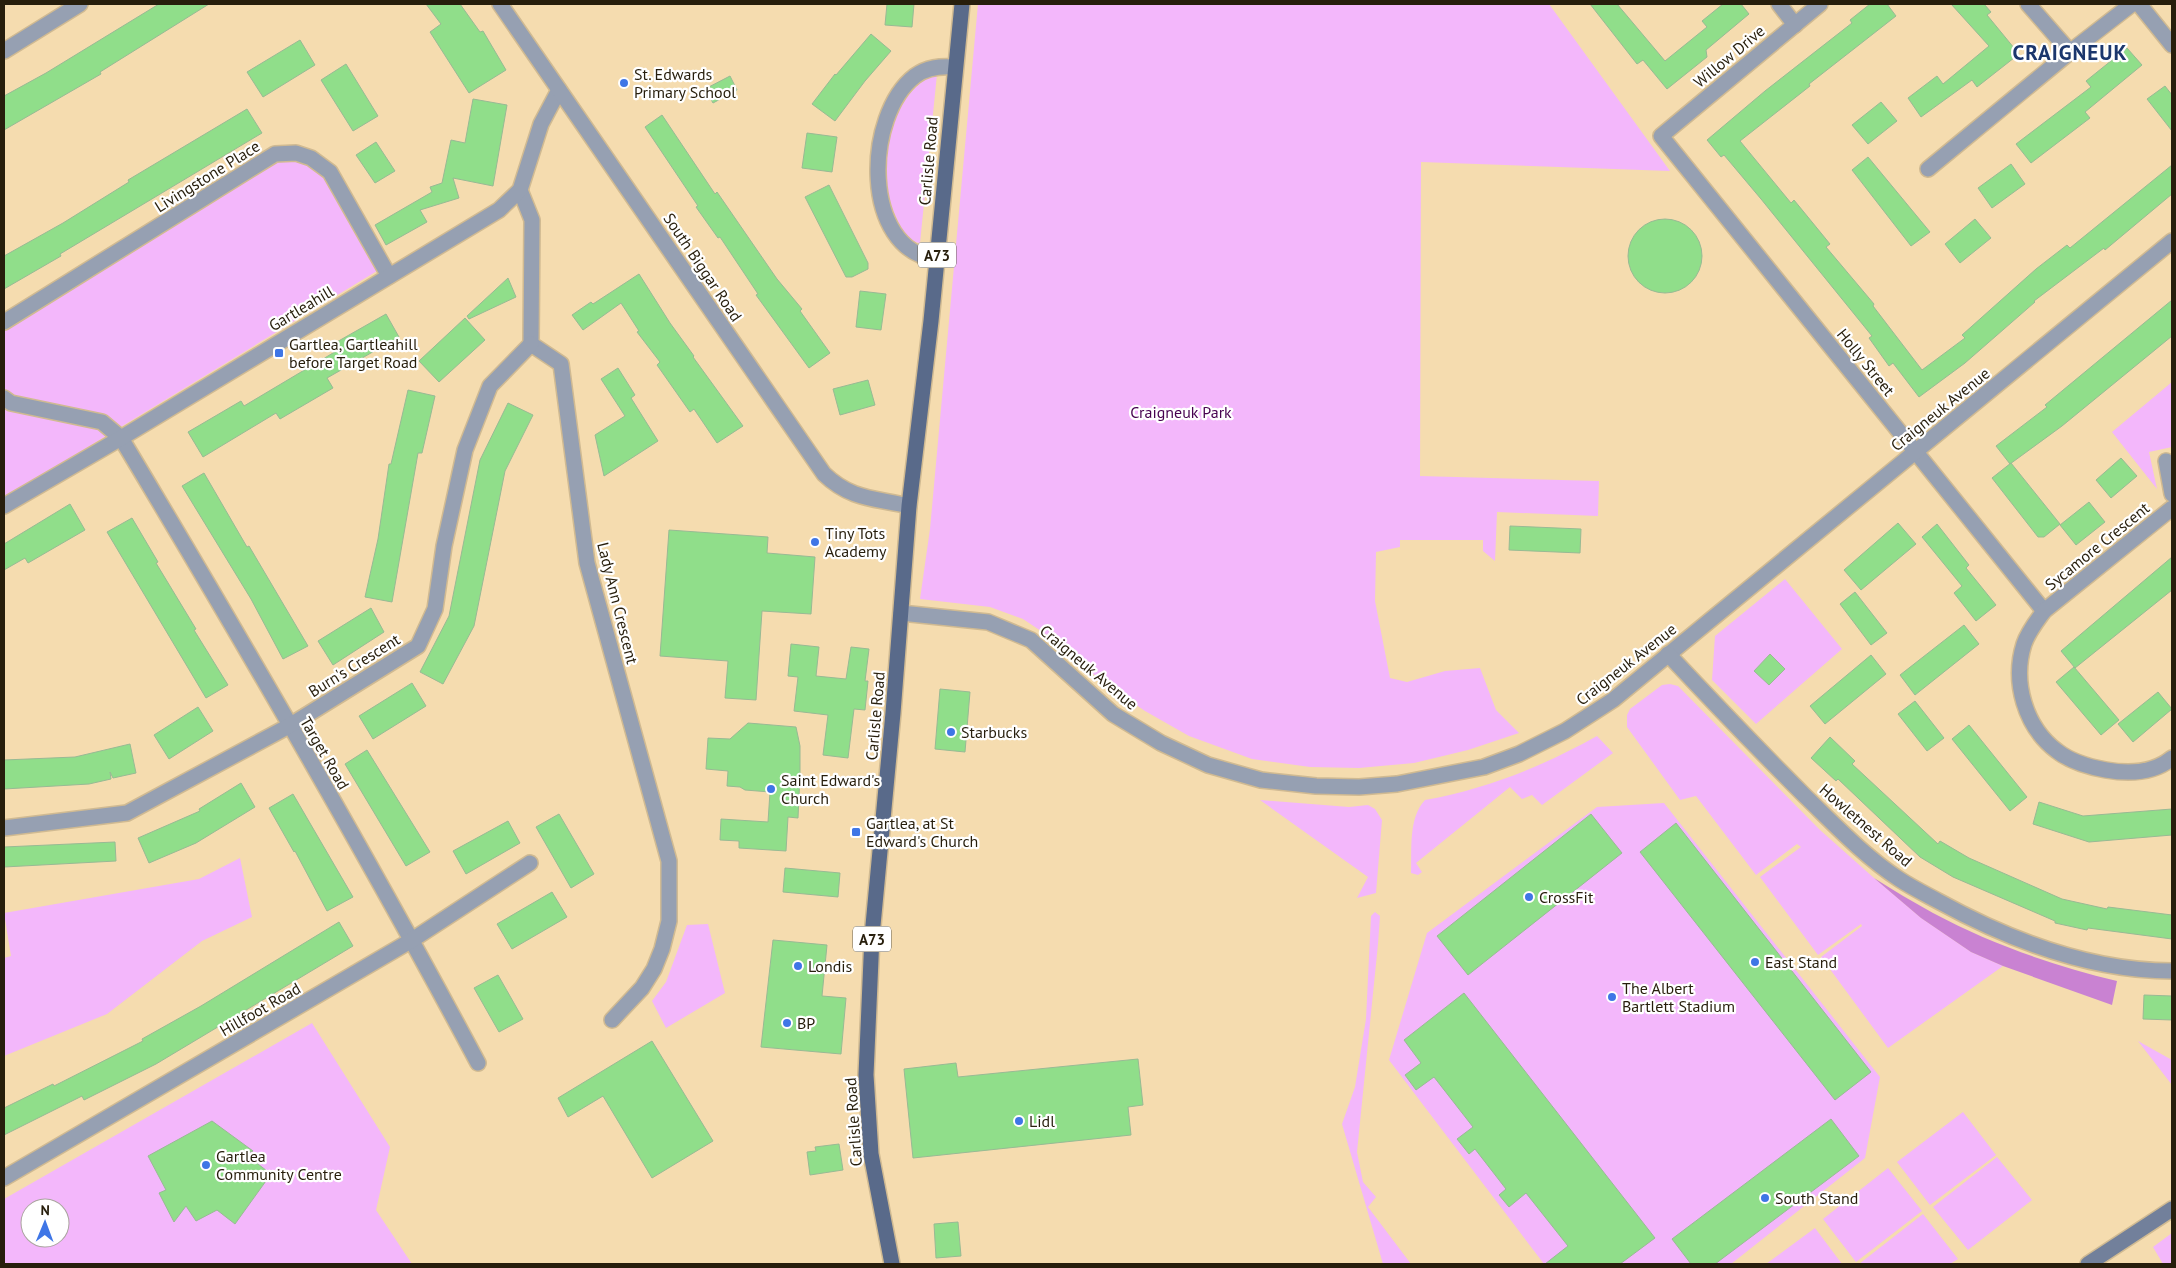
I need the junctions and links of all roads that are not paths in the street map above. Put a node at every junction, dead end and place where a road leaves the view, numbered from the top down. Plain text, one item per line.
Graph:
1 (80, 4) edge
2 (500, 4) edge
3 (962, 4) edge
4 (1779, 4) edge
5 (1820, 4) edge
6 (2028, 4) edge
7 (2132, 4) edge
8 (2139, 4) edge
9 (1795, 24) junction
10 (2172, 45) edge
11 (4, 51) edge
12 (2070, 52) junction
13 (954, 67) junction
14 (559, 90) junction
15 (1661, 136) joint
16 (1928, 169) dead end
17 (520, 190) junction
18 (2172, 241) edge
19 (936, 259) junction
20 (389, 276) junction
21 (4, 322) edge
22 (531, 344) junction
23 (4, 398) edge
24 (121, 438) junction
25 (1916, 452) junction
26 (2166, 461) dead end
27 (2172, 494) edge
28 (4, 506) edge
29 (909, 506) junction
30 (2172, 508) edge
31 (2044, 612) junction
32 (901, 613) junction
33 (1668, 654) junction
34 (289, 726) junction
35 (2172, 758) edge
36 (4, 828) edge
37 (530, 863) dead end
38 (412, 940) junction
39 (2172, 971) edge
40 (612, 1020) dead end
41 (478, 1063) dead end
42 (4, 1178) edge
43 (2172, 1209) edge
44 (892, 1264) edge
45 (2088, 1264) edge

1 - 11 street
2 - 14 street, South Biggar Road
3 - 13 main road, Carlisle Road / A73
4 - 9 street
5 - 9 street, Willow Drive
6 - 12 street
7 - 12 street
8 - 10 street
9 - 15 street, Willow Drive
12 - 16 street
13 - 19 main road, Carlisle Road / A73
13 - 19 street
14 - 17 street, Gartleahill
14 - 29 street, South Biggar Road
15 - 25 street, Holly Street
17 - 20 street, Gartleahill
17 - 22 street
18 - 25 street, Craigneuk Avenue
19 - 29 main road, Carlisle Road / A73
20 - 21 street, Livingstone Place
20 - 24 street, Gartleahill
22 - 34 street, Burn's Crescent
22 - 40 street, Lady Ann Crescent
23 - 24 street, Target Road
24 - 28 street, Gartleahill
24 - 34 street, Target Road
25 - 31 street, Holly Street
25 - 33 street, Craigneuk Avenue
26 - 27 street
29 - 32 main road, Carlisle Road / A73
30 - 31 street, Sycamore Crescent
31 - 35 street, Sycamore Crescent
32 - 33 street, Craigneuk Avenue
32 - 44 main road, Carlisle Road / A73
33 - 39 street, Howletnest Road
34 - 36 street, Burn's Crescent
34 - 38 street, Target Road
37 - 38 street, Hillfoot Road
38 - 41 street, Target Road
38 - 42 street, Hillfoot Road
43 - 45 main road

